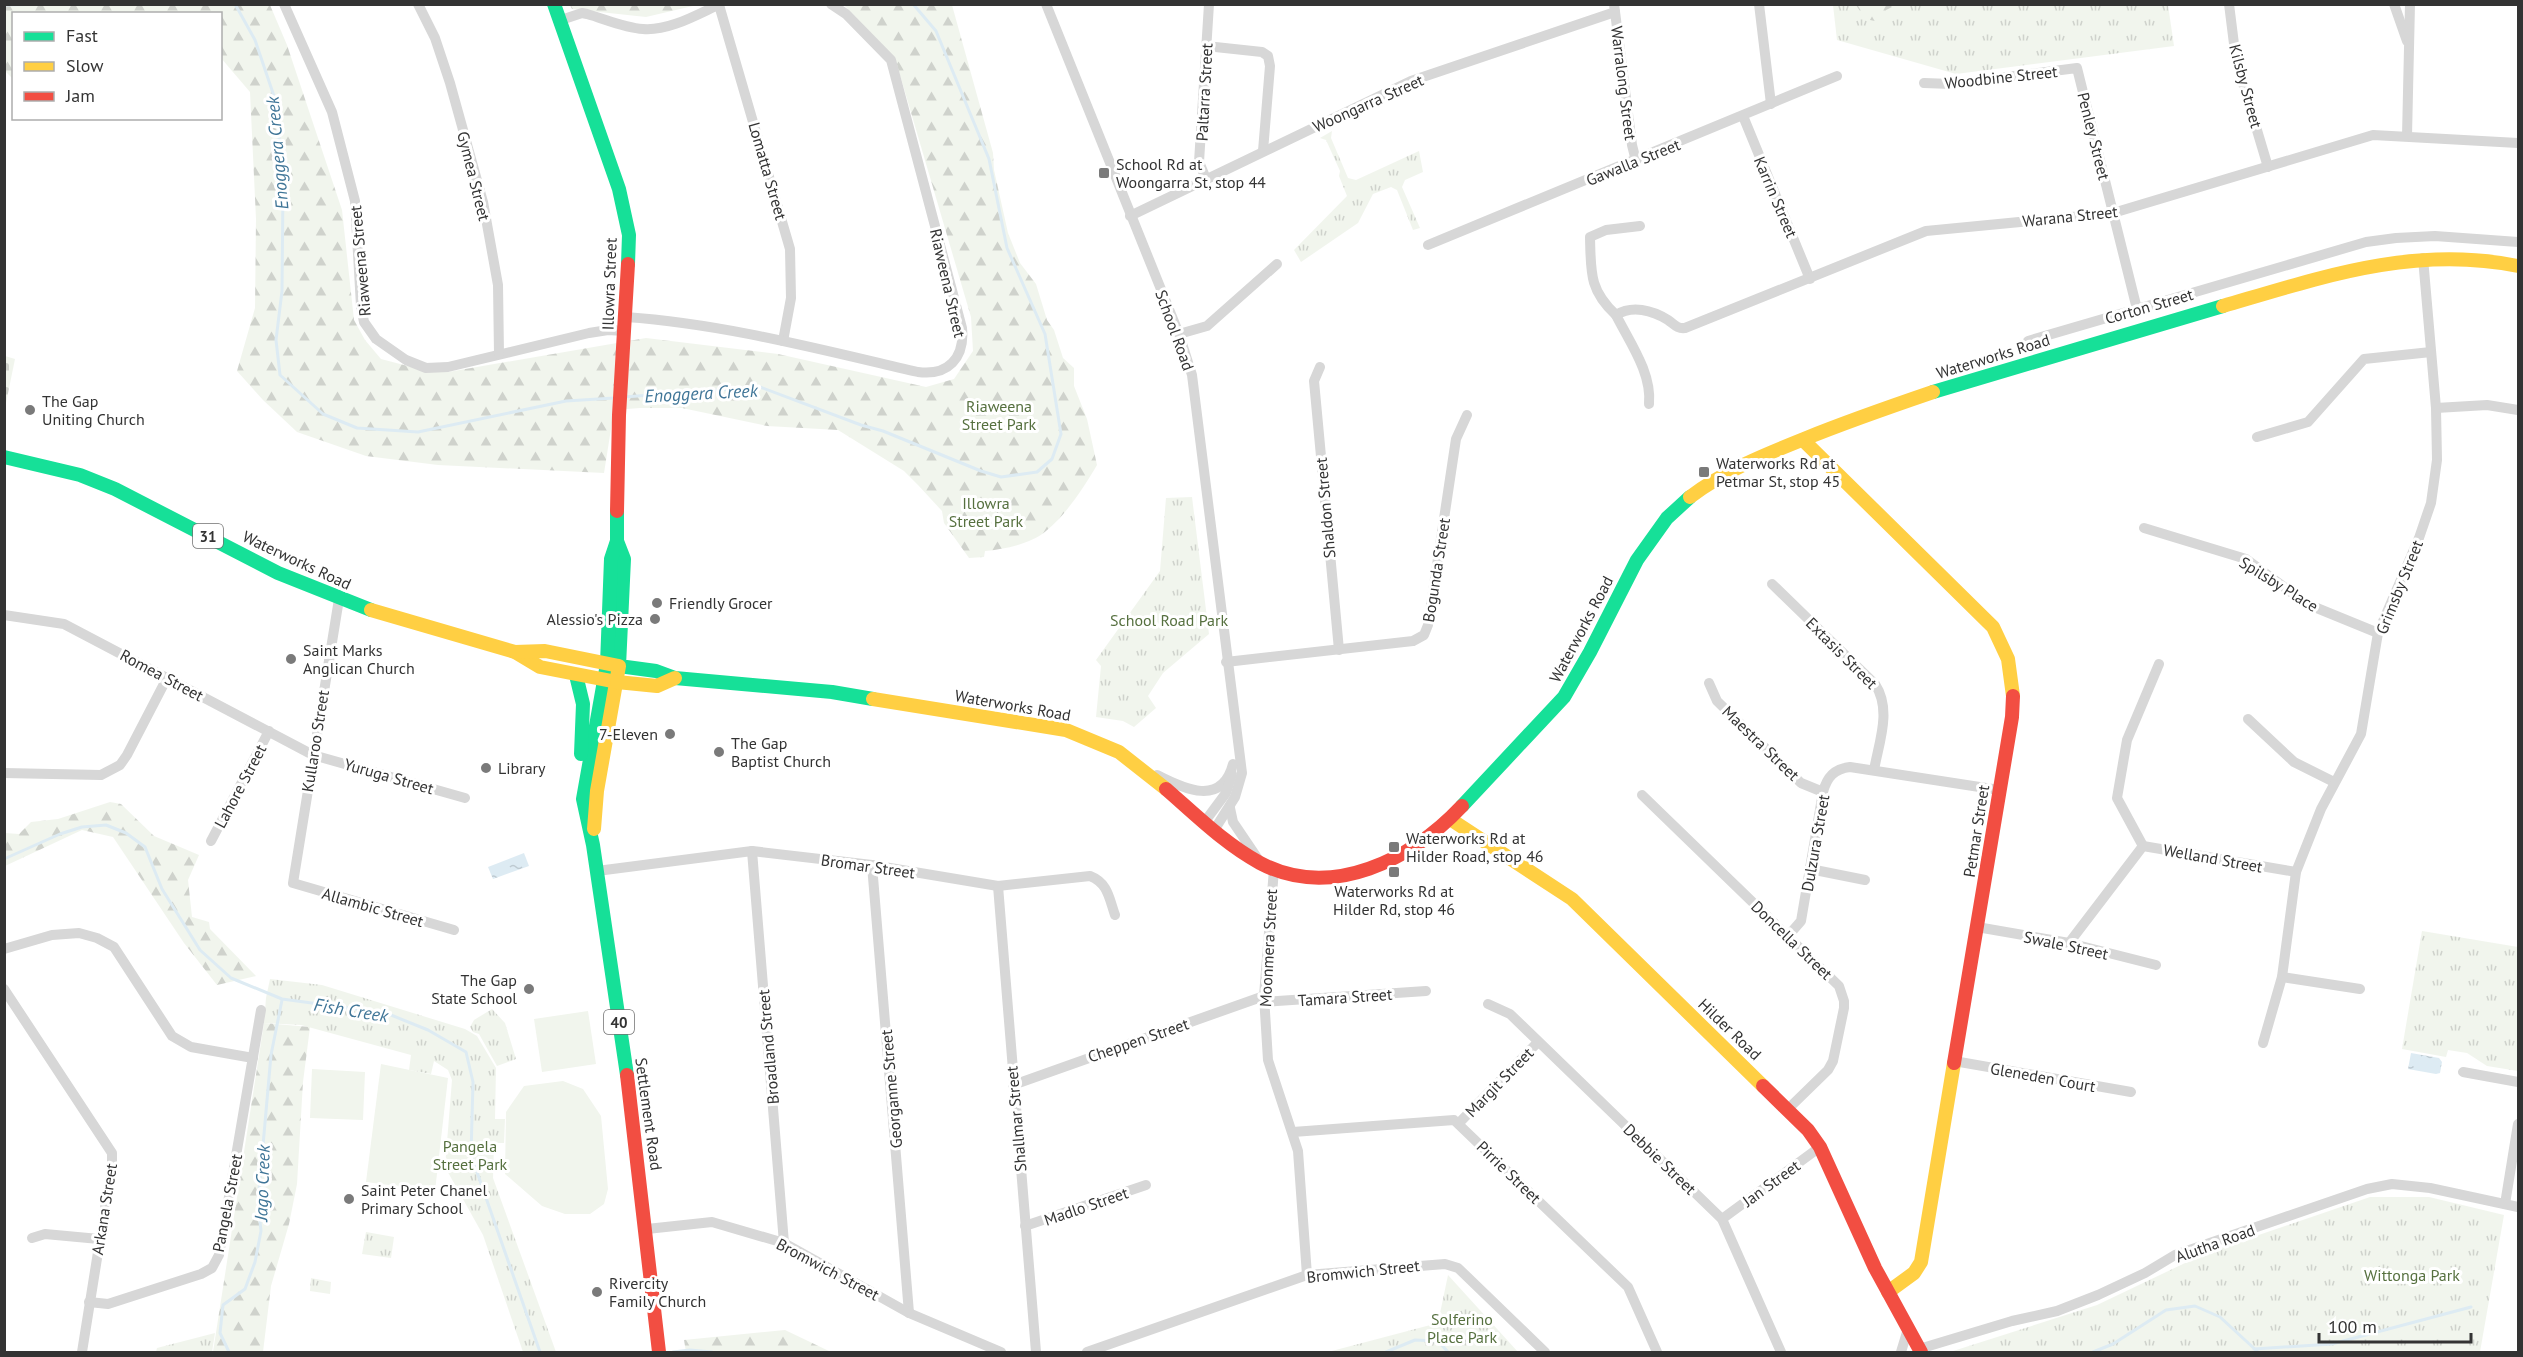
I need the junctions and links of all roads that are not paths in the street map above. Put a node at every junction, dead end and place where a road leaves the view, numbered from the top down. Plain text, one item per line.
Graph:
1 (284, 4) edge
2 (418, 4) edge
3 (554, 4) edge
4 (831, 4) edge
5 (1046, 4) edge
6 (1209, 4) edge
7 (1759, 4) edge
8 (2229, 4) edge
9 (2394, 4) edge
10 (2410, 4) edge
11 (719, 5) edge
12 (1615, 8) edge
13 (561, 20) junction
14 (2407, 41) junction
15 (1206, 46) junction
16 (2078, 68) joint
17 (1837, 76) dead end
18 (1924, 83) dead end
19 (1771, 104) junction
20 (1743, 116) junction
21 (2407, 136) junction
22 (2518, 143) edge
23 (1263, 152) junction
24 (1636, 161) junction
25 (2268, 167) junction
26 (1206, 179) junction
27 (2113, 213) junction
28 (1130, 216) junction
29 (1640, 226) dead end
30 (2518, 242) edge
31 (1428, 245) dead end
32 (2423, 258) junction
33 (1277, 264) dead end
34 (2287, 266) junction
35 (2518, 266) edge
36 (2270, 271) junction
37 (1810, 279) junction
38 (2294, 286) junction
39 (2277, 291) junction
40 (2137, 309) junction
41 (1616, 315) junction
42 (626, 317) junction
43 (624, 331) junction
44 (1179, 334) junction
45 (783, 341) junction
46 (2028, 341) dead end
47 (2431, 352) junction
48 (499, 354) junction
49 (1320, 367) dead end
50 (1649, 404) dead end
51 (2436, 408) junction
52 (2518, 410) edge
53 (1467, 414) dead end
54 (2257, 436) dead end
55 (1803, 440) junction
56 (4, 457) edge
57 (2144, 528) dead end
58 (1772, 584) dead end
59 (339, 599) junction
60 (4, 615) edge
61 (2378, 633) junction
62 (1338, 650) junction
63 (515, 652) junction
64 (1227, 662) junction
65 (2159, 664) dead end
66 (613, 665) junction
67 (576, 675) junction
68 (167, 678) junction
69 (675, 678) junction
70 (611, 681) junction
71 (1709, 682) dead end
72 (2248, 719) dead end
73 (269, 731) junction
74 (1237, 747) junction
75 (313, 755) junction
76 (1136, 764) junction
77 (1233, 764) junction
78 (1874, 770) junction
79 (4, 773) edge
80 (2334, 782) junction
81 (1999, 790) junction
82 (1823, 792) junction
83 (1642, 795) dead end
84 (465, 798) dead end
85 (583, 806) junction
86 (1230, 808) junction
87 (1450, 819) junction
88 (1208, 828) junction
89 (211, 841) dead end
90 (593, 845) junction
91 (2143, 846) junction
92 (753, 851) junction
93 (872, 865) junction
94 (1267, 866) junction
95 (1810, 869) junction
96 (597, 871) junction
97 (2296, 872) junction
98 (1865, 880) dead end
99 (293, 883) joint
100 (998, 886) junction
101 (1115, 915) dead end
102 (1977, 927) junction
103 (454, 930) dead end
104 (1788, 936) junction
105 (2069, 943) junction
106 (4, 949) edge
107 (2156, 965) dead end
108 (2282, 977) junction
109 (4, 989) edge
110 (2360, 989) dead end
111 (1426, 991) dead end
112 (1264, 999) junction
113 (1488, 1004) dead end
114 (261, 1011) dead end
115 (1538, 1042) junction
116 (2263, 1043) dead end
117 (253, 1058) junction
118 (1954, 1062) junction
119 (2463, 1072) dead end
120 (2518, 1082) edge
121 (1013, 1085) junction
122 (2131, 1092) dead end
123 (1788, 1109) junction
124 (1459, 1123) junction
125 (2518, 1124) edge
126 (1293, 1132) junction
127 (1820, 1147) junction
128 (1146, 1185) dead end
129 (2505, 1204) junction
130 (2518, 1207) edge
131 (1722, 1218) junction
132 (1025, 1226) junction
133 (647, 1228) junction
134 (32, 1238) dead end
135 (99, 1239) junction
136 (784, 1243) junction
137 (1307, 1275) junction
138 (1888, 1292) junction
139 (89, 1302) junction
140 (909, 1313) junction
141 (1908, 1329) junction
142 (1920, 1351) edge
143 (82, 1353) edge
144 (659, 1353) edge
145 (1000, 1353) edge
146 (1036, 1353) edge
147 (1087, 1353) edge
148 (1545, 1353) edge
149 (1657, 1353) edge
150 (1782, 1353) edge
151 (1901, 1353) edge

1 - 48 street, Riaweena Street
2 - 48 street, Gymea Street
3 - 13 main road, Illowra Street
4 - 45 street, Riaweena Street
5 - 28 street, School Road
6 - 15 street, Paltarra Street
7 - 19 street
8 - 25 street, Kilsby Street
9 - 14 street
10 - 14 street
11 - 13 street
11 - 45 street, Lomatta Street
12 - 23 street, Woongarra Street
12 - 24 street, Warralong Street
13 - 42 main road, Illowra Street
14 - 21 street
15 - 23 street
15 - 26 street, Paltarra Street
16 - 18 street, Woodbine Street
16 - 27 street, Penley Street
17 - 19 street, Gawalla Street
19 - 20 street, Gawalla Street
20 - 24 street, Gawalla Street
20 - 37 street, Karrin Street
21 - 22 street, Warana Street
21 - 25 street, Warana Street
23 - 26 street, Woongarra Street
24 - 31 street, Gawalla Street
25 - 27 street, Warana Street
26 - 28 street, Woongarra Street
27 - 37 street, Warana Street
27 - 40 street, Penley Street
28 - 44 street, School Road
29 - 41 street
30 - 34 street, Corton Street
32 - 35 main road, Waterworks Road / 31
32 - 38 main road, Waterworks Road / 31
32 - 47 street, Grimsby Street
33 - 44 street
34 - 36 street, Corton Street
34 - 38 street
36 - 39 street
36 - 40 street, Corton Street
37 - 41 street, Warana Street
38 - 39 main road, Waterworks Road / 31
39 - 55 main road, Waterworks Road / 31
40 - 46 street, Corton Street
41 - 50 street
42 - 43 main road, Illowra Street
42 - 45 street, Riaweena Street
43 - 48 street, Riaweena Street
43 - 66 main road, Illowra Street
44 - 64 street, School Road
47 - 51 street, Grimsby Street
47 - 54 street
49 - 62 street, Shaldon Street
51 - 52 street
51 - 61 street, Grimsby Street
53 - 62 street, Bogunda Street
55 - 81 main road, Petmar Street
55 - 87 main road, Waterworks Road / 31
56 - 59 main road, Waterworks Road / 31
57 - 61 street, Spilsby Place
58 - 78 street, Extasis Street
59 - 63 main road, Waterworks Road / 31
59 - 75 street, Kullaroo Street
60 - 68 street, Romea Street
61 - 80 street, Grimsby Street
62 - 64 street, Bogunda Street
63 - 66 main road, Waterworks Road / 31
63 - 67 main road, Waterworks Road / 31
64 - 74 street, School Road
65 - 91 street
66 - 69 main road, Waterworks Road / 31
66 - 70 main road, Settlement Road / 40
67 - 70 main road, Waterworks Road / 31
67 - 85 main road
68 - 73 street, Romea Street
68 - 79 street
69 - 70 main road, Waterworks Road / 31
69 - 76 main road, Waterworks Road / 31
70 - 85 main road, Settlement Road / 40
70 - 90 main road, Settlement Road / 40
71 - 82 street, Maestra Street
72 - 80 street
73 - 75 street, Romea Street
73 - 89 street, Lahore Street
74 - 77 street, School Road
74 - 86 street, School Road
75 - 84 street, Yuruga Street
75 - 99 street, Kullaroo Street
76 - 77 street
76 - 88 main road, Waterworks Road / 31
77 - 88 street, School Road
78 - 81 street, Dulzura Street
78 - 82 street, Dulzura Street
80 - 97 street, Grimsby Street
81 - 102 main road, Petmar Street
82 - 95 street, Dulzura Street
83 - 104 street, Doncella Street
85 - 90 main road, Settlement Road / 40
86 - 88 street, School Road
86 - 94 street
87 - 94 main road, Waterworks Road / 31
87 - 123 main road, Hilder Road
88 - 94 main road, Waterworks Road / 31
90 - 96 main road, Settlement Road / 40
91 - 97 street, Welland Street
91 - 105 street, Welland Street
92 - 93 street, Bromar Street
92 - 96 street, Bromar Street
92 - 136 street, Broadland Street
93 - 100 street, Bromar Street
93 - 140 street, Georganne Street
94 - 112 street, Moonmera Street
95 - 98 street
95 - 104 street, Dulzura Street
96 - 133 main road, Settlement Road / 40
97 - 108 street, Grimsby Street
99 - 103 street, Allambic Street
100 - 101 street, Bromar Street
100 - 121 street, Shallmar Street
102 - 105 street, Swale Street
102 - 118 main road, Petmar Street
104 - 123 street, Doncella Street
105 - 107 street, Swale Street
106 - 117 street
108 - 110 street
108 - 116 street, Grimsby Street
109 - 135 street, Arkana Street
111 - 112 street, Tamara Street
112 - 121 street, Cheppen Street
112 - 126 street, Moonmera Street
113 - 115 street, Debbie Street
114 - 117 street, Pangela Street
115 - 124 street, Margit Street
115 - 131 street, Debbie Street
117 - 139 street, Pangela Street
118 - 122 street, Gleneden Court
118 - 138 main road, Petmar Street
119 - 120 street
121 - 132 street, Shallmar Street
123 - 127 main road, Hilder Road
124 - 126 street
124 - 149 street, Pirrie Street
125 - 129 street
126 - 137 street, Moonmera Street
127 - 131 street, Jan Street
127 - 138 main road, Hilder Road
128 - 132 street, Madlo Street
129 - 130 street, Alutha Road
129 - 142 street, Alutha Road
131 - 150 street, Debbie Street
132 - 146 street, Shallmar Street
133 - 136 street, Bromwich Street
133 - 144 main road, Settlement Road / 40
134 - 135 street
135 - 139 street, Arkana Street
136 - 140 street, Bromwich Street
137 - 147 street, Bromwich Street
137 - 148 street, Bromwich Street
138 - 141 main road, Hilder Road
139 - 143 street, Arkana Street
140 - 145 street, Bromwich Street
141 - 142 main road, Hilder Road
141 - 151 street

